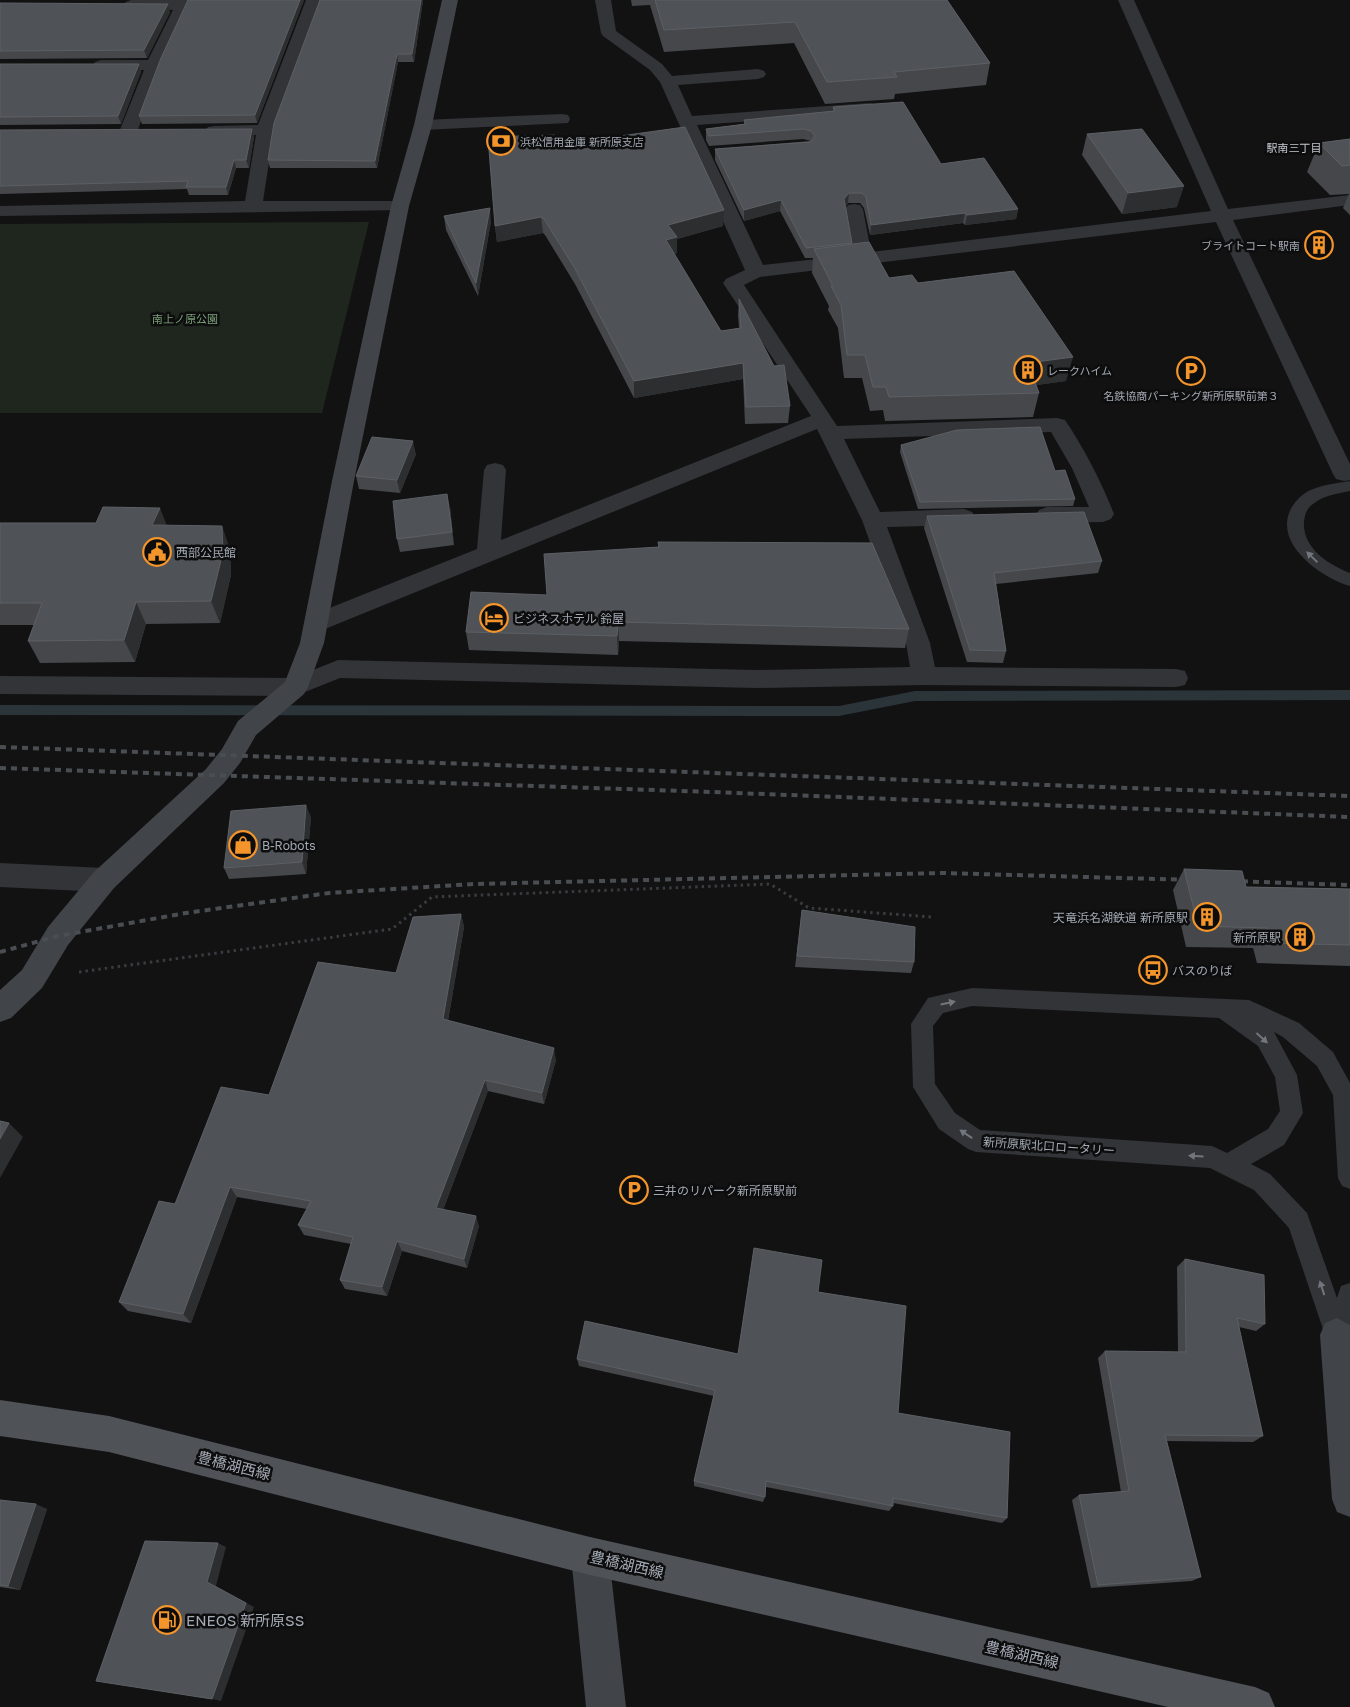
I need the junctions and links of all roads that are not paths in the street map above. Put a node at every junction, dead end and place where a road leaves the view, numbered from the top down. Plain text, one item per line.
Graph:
1 (314, 0) edge
2 (450, 0) edge
3 (603, 0) edge
4 (1126, 0) edge
5 (184, 3) edge
6 (115, 5) edge
7 (87, 65) edge
8 (154, 65) junction
9 (758, 74) dead end
10 (668, 81) junction
11 (885, 107) edge
12 (562, 119) dead end
13 (687, 121) junction
14 (423, 125) junction
15 (265, 130) junction
16 (147, 131) edge
17 (196, 131) edge
18 (108, 132) edge
19 (128, 132) junction
20 (720, 152) edge
21 (702, 154) junction
22 (1350, 200) edge
23 (253, 206) junction
24 (400, 206) junction
25 (854, 209) edge
26 (0, 211) edge
27 (1222, 216) junction
28 (863, 260) junction
29 (756, 272) junction
30 (826, 426) junction
31 (495, 470) dead end
32 (1344, 481) edge
33 (1023, 516) edge
34 (983, 517) edge
35 (873, 520) junction
36 (488, 555) junction
37 (1350, 580) edge
38 (316, 624) junction
39 (924, 676) junction
40 (1176, 678) dead end
41 (0, 685) edge
42 (293, 689) junction
43 (0, 875) edge
44 (104, 880) junction
45 (0, 1009) edge
46 (1223, 1009) junction
47 (1228, 1165) junction
48 (1350, 1178) edge
49 (1350, 1295) edge
50 (1343, 1334) edge
51 (0, 1418) edge
52 (1350, 1499) edge
53 (590, 1556) junction
54 (606, 1707) edge
55 (1254, 1707) edge

1 - 15 street
2 - 14 street
3 - 10 street
4 - 27 street
5 - 6 street
5 - 8 street
7 - 8 street
8 - 19 street
9 - 10 street
10 - 13 street
11 - 13 street
12 - 14 street
13 - 21 street
14 - 24 street
15 - 17 street
15 - 23 street
16 - 19 street
18 - 19 street
20 - 21 street
21 - 29 street
22 - 27 street
23 - 24 street
23 - 26 street
24 - 38 street
25 - 28 street
27 - 28 street
27 - 32 street
28 - 29 street
29 - 30 street
30 - 33 street
30 - 35 street
30 - 36 street
31 - 36 street
37 -> 32 lane
34 - 35 street
35 - 39 street
36 - 38 street
38 - 42 street
39 - 40 street
39 - 42 street
41 - 42 street
42 - 44 street
43 - 44 street
44 - 45 street
46 -> 47 lane
47 -> 46 lane, 新所原駅北口ロータリー
46 - 48 lane, 新所原駅北口ロータリー
50 -> 47 lane, 新所原駅北口ロータリー
49 - 50 lane
50 - 52 street
51 - 53 main road, 豊橋湖西線
53 - 54 street
53 - 55 main road, 豊橋湖西線

